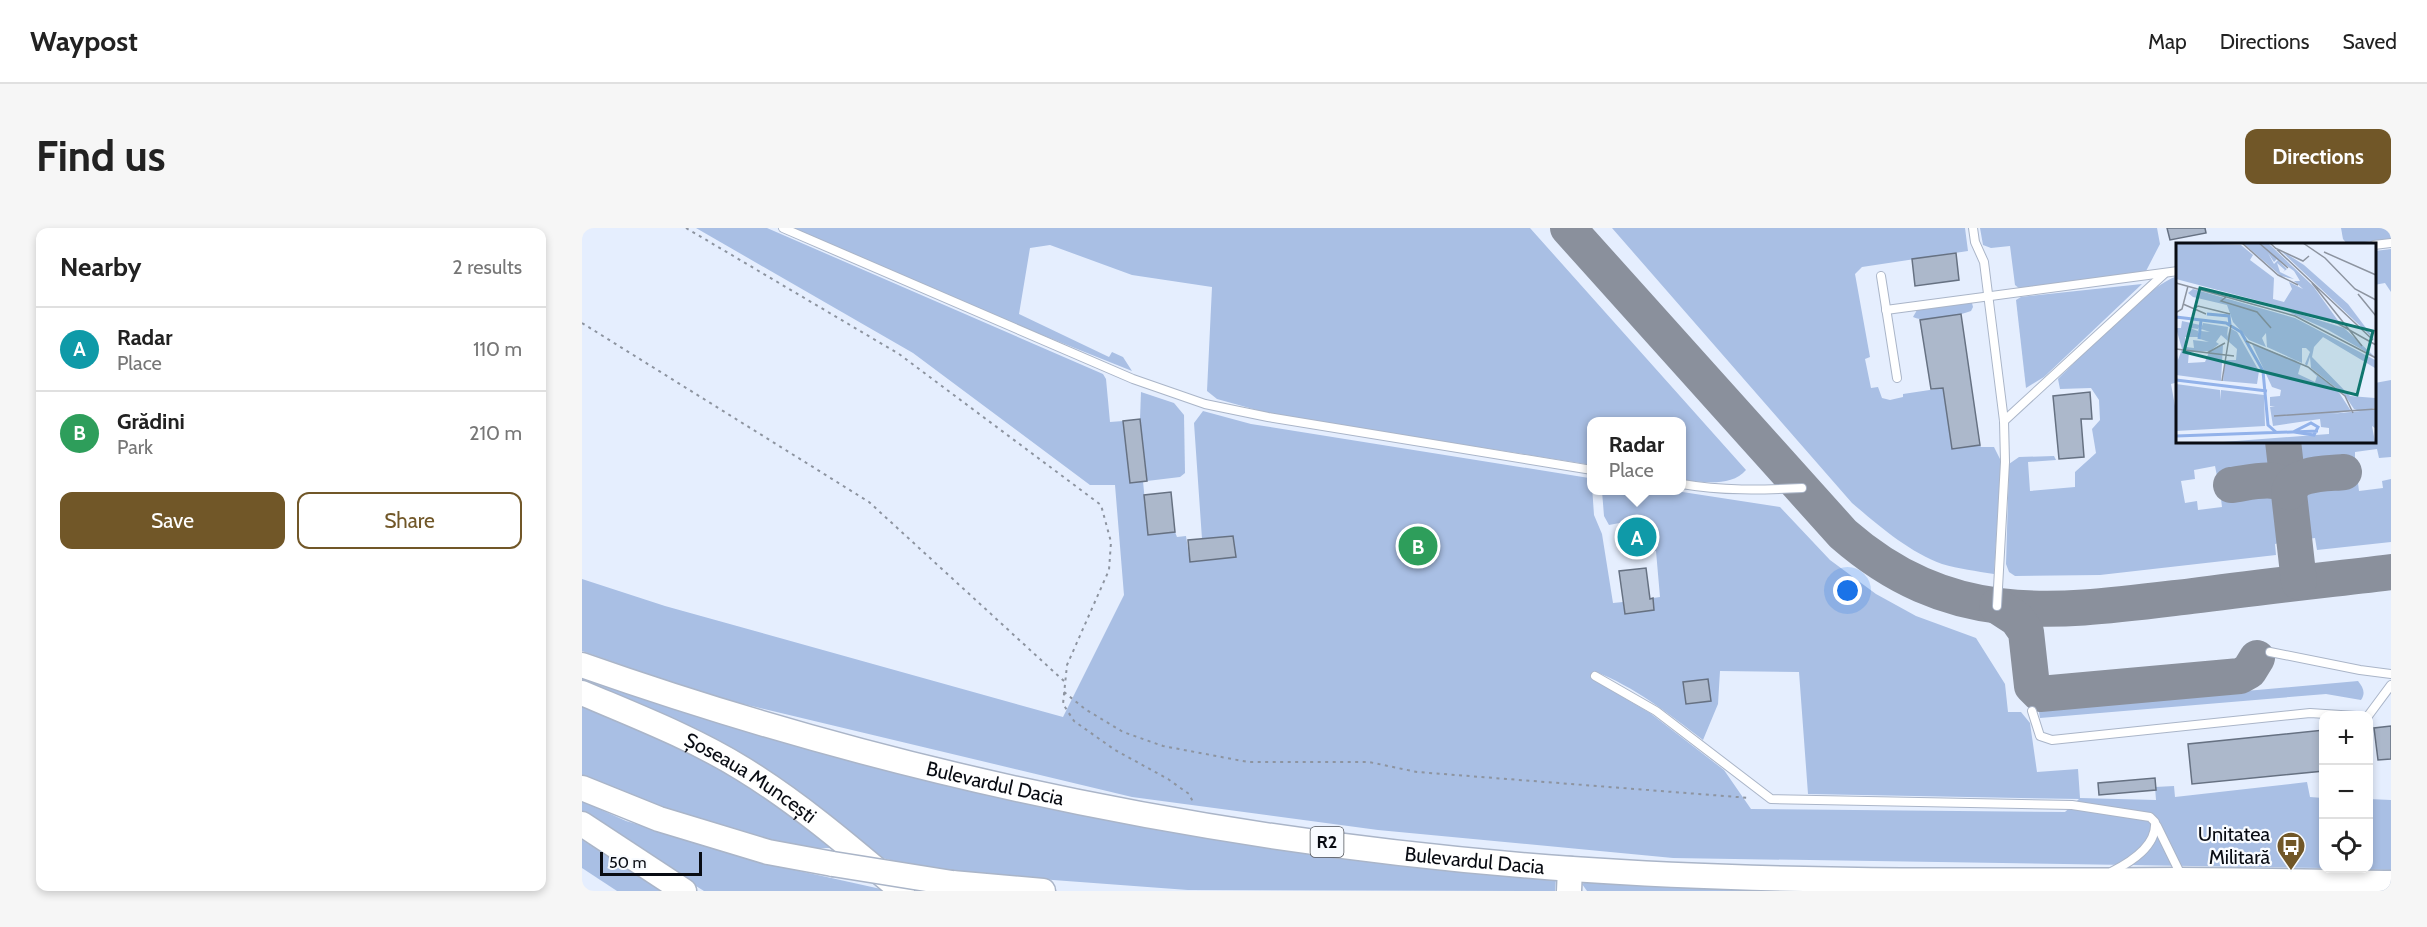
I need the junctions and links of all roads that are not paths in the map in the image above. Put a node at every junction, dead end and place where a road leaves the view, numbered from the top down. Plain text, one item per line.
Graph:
1 (783, 228) edge
2 (1973, 228) edge
3 (2391, 243) edge
4 (2376, 245) edge
5 (2176, 271) edge
6 (2165, 273) junction
7 (1881, 276) dead end
8 (1988, 296) junction
9 (1886, 310) junction
10 (1897, 378) dead end
11 (2004, 421) junction
12 (1587, 469) edge
13 (1686, 485) edge
14 (1802, 488) dead end
15 (1997, 606) dead end
16 (2270, 652) dead end
17 (582, 665) edge
18 (2391, 674) edge
19 (1595, 676) dead end
20 (2391, 685) edge
21 (582, 693) edge
22 (2032, 711) dead end
23 (2372, 711) edge
24 (2319, 714) edge
25 (582, 788) edge
26 (2155, 822) junction
27 (582, 824) edge
28 (1570, 880) edge
29 (2183, 880) junction
30 (2093, 881) junction
31 (2391, 884) edge
32 (684, 891) edge
33 (902, 891) edge
34 (1043, 891) edge

1 - 12 lane
2 - 8 lane
3 - 4 lane
5 - 6 lane
6 - 8 lane
6 - 11 lane
7 - 9 lane
8 - 9 lane
8 - 11 lane
9 - 10 lane
11 - 15 lane
13 - 14 lane
16 - 18 lane
17 - 28 main road, Bulevardul Dacia / R2
19 - 26 lane
20 - 23 lane
21 - 33 main road, Șoseaua Muncești
22 - 24 lane
25 - 34 main road, bridge
26 - 29 lane
26 - 30 lane
27 - 32 main road
28 - 30 main road, Bulevardul Dacia / R2
29 - 30 main road, Bulevardul Dacia / R2
29 - 31 main road, Bulevardul Dacia / R2

